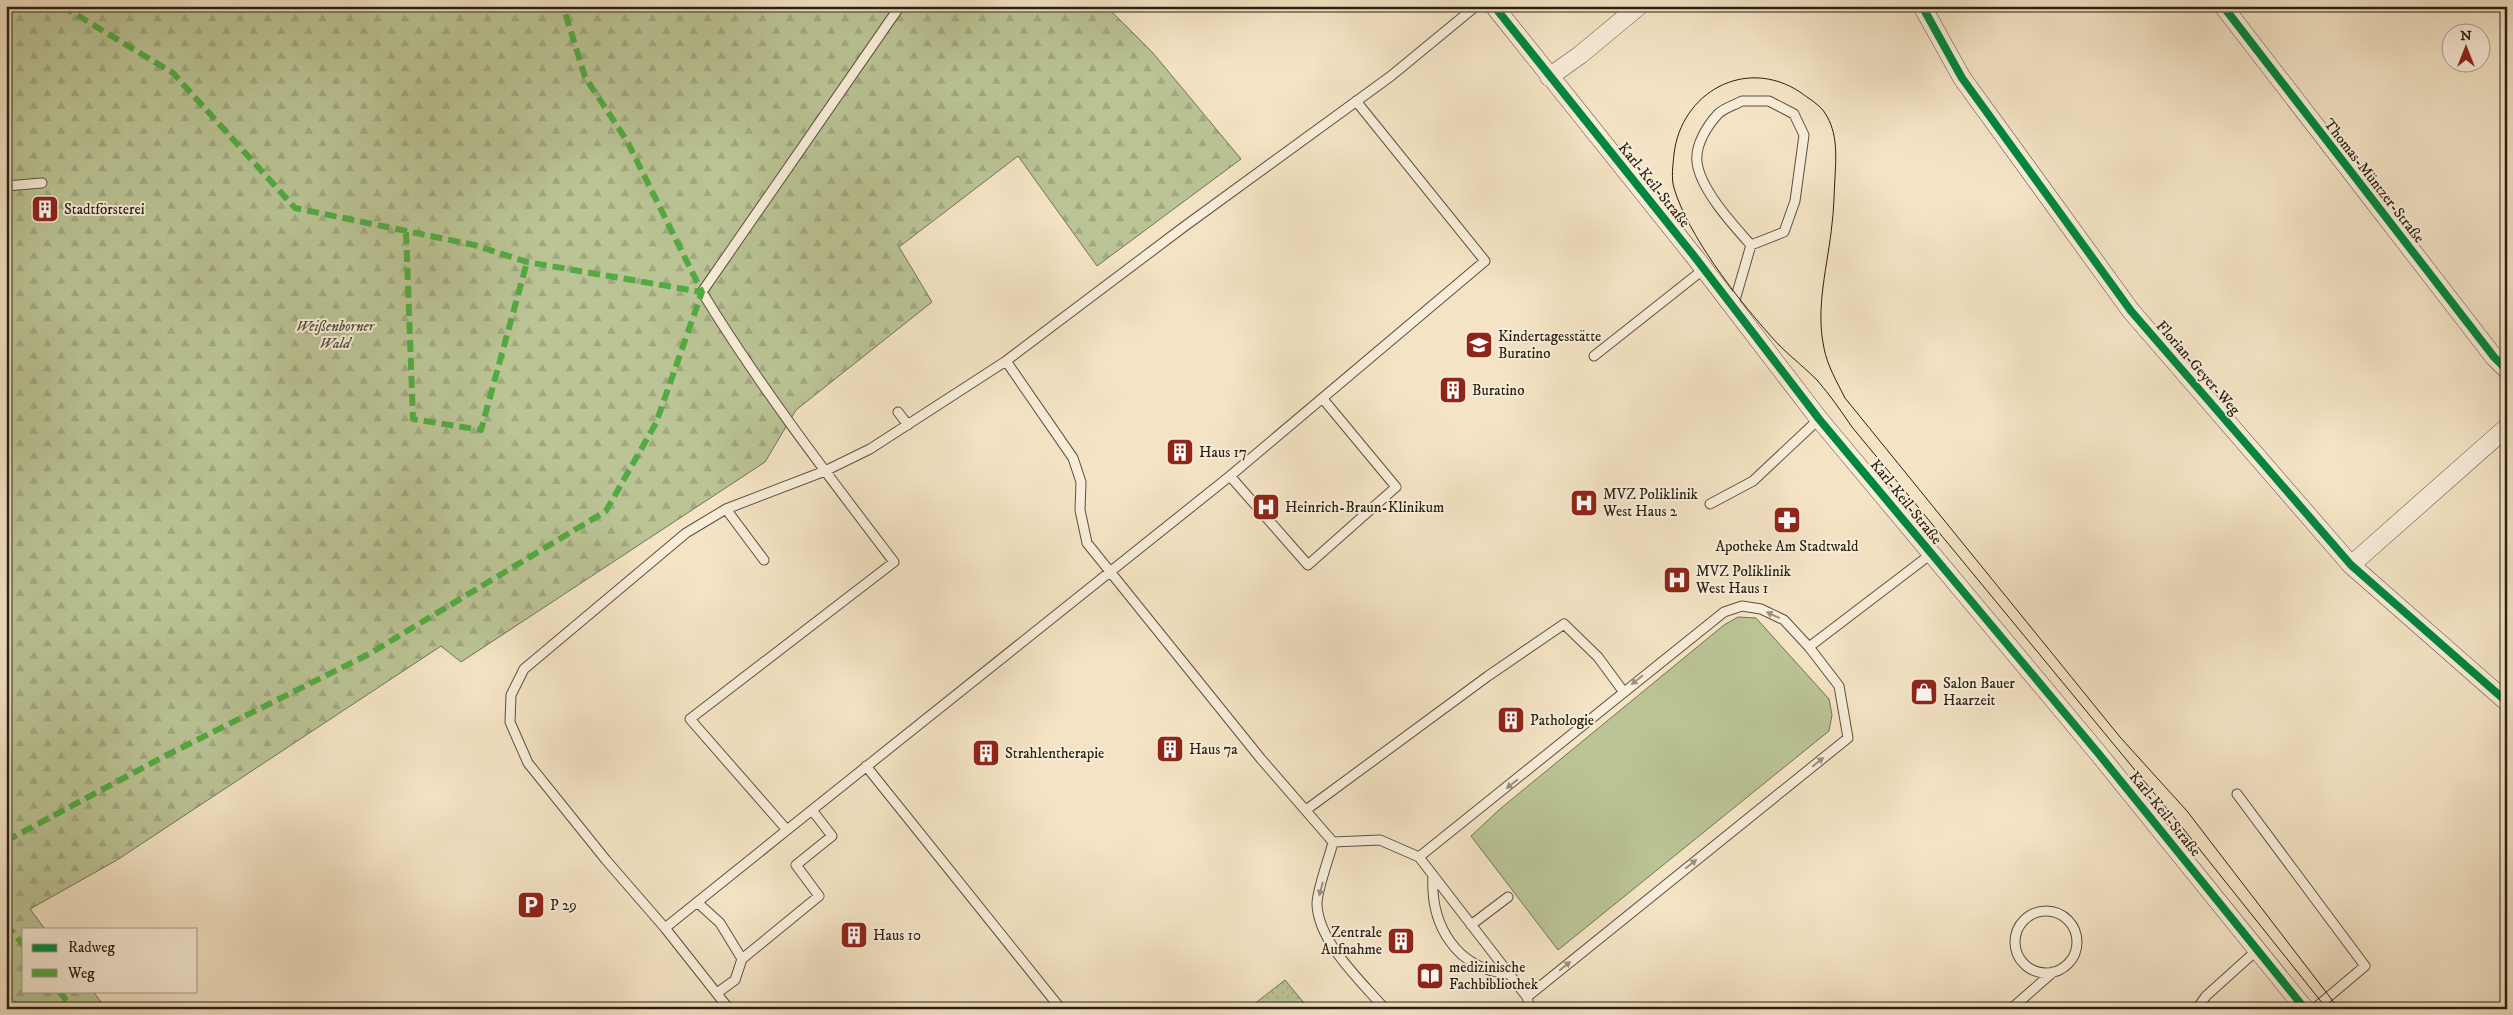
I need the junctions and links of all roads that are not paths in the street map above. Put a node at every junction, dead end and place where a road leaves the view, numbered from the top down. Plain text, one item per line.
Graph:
1 (900, 6) edge
2 (1476, 6) edge
3 (1494, 6) edge
4 (1639, 6) edge
5 (1922, 6) edge
6 (2223, 6) edge
7 (1549, 77) junction
8 (1356, 101) junction
9 (42, 184) dead end
10 (6, 186) edge
11 (1750, 245) junction
12 (1704, 269) junction
13 (1733, 307) junction
14 (1594, 356) dead end
15 (1006, 361) junction
16 (2507, 370) edge
17 (1323, 399) junction
18 (898, 412) dead end
19 (1819, 419) junction
20 (908, 425) junction
21 (2507, 428) edge
22 (825, 471) junction
23 (1230, 476) junction
24 (1710, 504) dead end
25 (726, 509) junction
26 (1931, 554) junction
27 (764, 560) dead end
28 (2351, 565) junction
29 (1110, 572) junction
30 (1809, 647) junction
31 (1623, 692) junction
32 (2507, 702) edge
33 (866, 766) junction
34 (2237, 794) dead end
35 (812, 810) junction
36 (1306, 810) junction
37 (787, 830) junction
38 (1334, 842) junction
39 (1418, 857) junction
40 (1432, 875) junction
41 (1508, 897) dead end
42 (697, 902) junction
43 (1471, 925) junction
44 (665, 928) junction
45 (2256, 952) junction
46 (742, 958) junction
47 (2053, 972) junction
48 (1509, 974) junction
49 (717, 993) junction
50 (1527, 997) junction
51 (729, 1009) edge
52 (1061, 1009) edge
53 (1385, 1009) edge
54 (1530, 1009) edge
55 (2011, 1009) edge
56 (2197, 1009) edge
57 (2305, 1009) edge
58 (2314, 1009) edge

1 - 22 lane
2 - 8 lane
3 - 7 street, Karl-Keil-Straße
4 - 7 street
5 - 28 street, Florian-Geyer-Weg
6 - 16 street, Thomas-Müntzer-Straße
7 - 12 street, Karl-Keil-Straße
8 - 15 lane
8 - 17 lane
9 - 10 lane
11 - 11 lane
11 - 13 lane
12 - 13 street, Karl-Keil-Straße
12 - 14 lane
13 - 19 street, Karl-Keil-Straße
15 - 20 lane
15 - 29 lane
17 - 23 lane
17 - 23 lane
18 - 20 lane
19 - 24 lane
19 - 26 street, Karl-Keil-Straße
20 - 22 lane
21 - 28 street
22 - 25 lane
22 - 37 lane
23 - 29 lane
25 - 27 lane
25 - 44 lane
26 - 30 lane
26 - 45 street, Karl-Keil-Straße
28 - 32 street, Florian-Geyer-Weg
29 - 33 lane
29 - 36 lane
30 -> 31 lane
50 -> 30 lane
31 - 36 lane
31 -> 39 lane
33 - 35 lane
33 - 52 lane
34 - 58 lane
35 - 37 lane
35 - 46 lane
36 - 38 lane
37 - 42 lane
38 - 39 lane
38 -> 53 lane
39 - 40 lane
40 - 43 lane
40 - 48 lane
41 - 43 lane
42 - 44 lane
42 - 46 lane
43 - 48 lane
44 - 49 lane
45 - 56 lane
45 - 57 street, Karl-Keil-Straße
46 - 49 lane
47 - 47 lane
47 - 55 lane
48 - 50 lane
49 - 51 lane
50 - 54 lane

